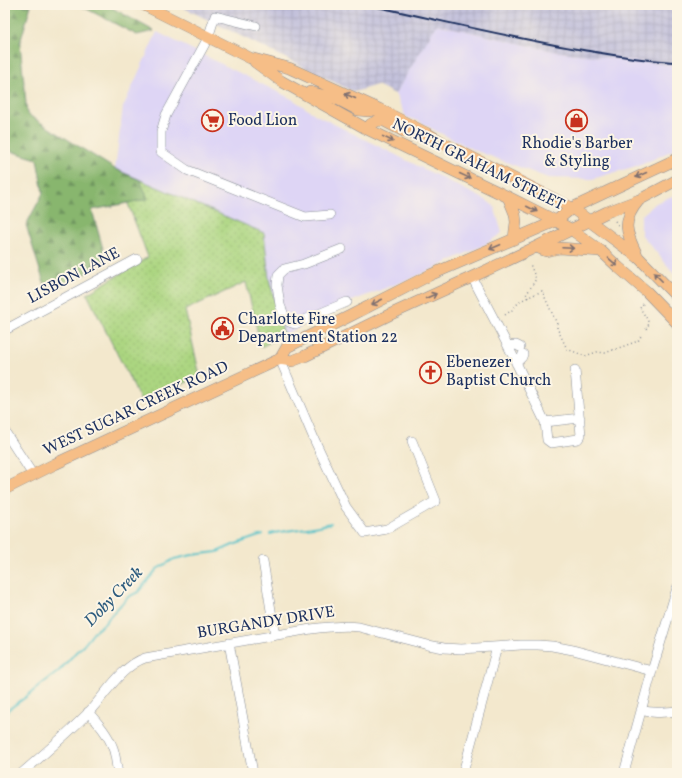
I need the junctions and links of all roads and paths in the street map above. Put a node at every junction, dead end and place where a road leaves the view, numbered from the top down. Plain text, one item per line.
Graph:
1 (144, 5) edge
2 (256, 26) dead end
3 (208, 38) junction
4 (250, 58) junction
5 (292, 87) junction
6 (379, 109) junction
7 (367, 129) junction
8 (443, 143) junction
9 (677, 159) edge
10 (677, 180) edge
11 (508, 196) junction
12 (639, 200) junction
13 (572, 208) junction
14 (330, 215) dead end
15 (589, 220) junction
16 (556, 221) junction
17 (615, 221) dead end
18 (623, 225) dead end
19 (572, 230) junction
20 (514, 238) junction
21 (536, 247) junction
22 (342, 249) dead end
23 (601, 251) junction
24 (638, 258) junction
25 (137, 260) dead end
26 (530, 264) dead end
27 (472, 278) junction
28 (677, 297) edge
29 (528, 298) junction
30 (347, 302) dead end
31 (643, 304) dead end
32 (505, 315) dead end
33 (348, 317) junction
34 (677, 323) edge
35 (646, 329) dead end
36 (5, 330) edge
37 (641, 336) dead end
38 (508, 346) junction
39 (305, 356) junction
40 (280, 359) junction
41 (516, 362) junction
42 (575, 370) dead end
43 (580, 418) junction
44 (545, 422) junction
45 (5, 432) edge
46 (412, 441) dead end
47 (33, 475) junction
48 (5, 489) edge
49 (263, 561) dead end
50 (677, 589) edge
51 (275, 635) junction
52 (229, 643) junction
53 (497, 647) junction
54 (652, 671) junction
55 (641, 710) junction
56 (677, 711) edge
57 (88, 712) junction
58 (22, 773) edge
59 (118, 773) edge
60 (253, 773) edge
61 (463, 773) edge
62 (624, 773) edge

1 - 3 main road, NORTH GRAHAM STREET
2 - 3 street
3 - 4 main road, NORTH GRAHAM STREET
3 - 14 street
4 - 5 main road, NORTH GRAHAM STREET
6 -> 4 main road, NORTH GRAHAM STREET
5 - 6 main road
5 - 7 main road, NORTH GRAHAM STREET
6 - 8 main road, NORTH GRAHAM STREET
7 - 8 main road
7 -> 11 main road, NORTH GRAHAM STREET
8 - 13 main road, NORTH GRAHAM STREET
9 -> 13 main road, WEST SUGAR CREEK ROAD
10 - 12 main road, WEST SUGAR CREEK ROAD
11 -> 16 main road, NORTH GRAHAM STREET
11 - 20 main road
12 - 15 main road, WEST SUGAR CREEK ROAD
12 - 24 main road
13 - 15 main road, NORTH GRAHAM STREET
13 - 16 main road, WEST SUGAR CREEK ROAD
15 - 19 main road, WEST SUGAR CREEK ROAD
15 - 24 main road, NORTH GRAHAM STREET
16 - 19 main road, NORTH GRAHAM STREET
16 - 20 main road, WEST SUGAR CREEK ROAD
17 - 18 path
19 - 21 main road, WEST SUGAR CREEK ROAD
19 - 23 main road, NORTH GRAHAM STREET
20 -> 33 main road, WEST SUGAR CREEK ROAD
21 -> 23 main road
21 - 27 main road, WEST SUGAR CREEK ROAD
22 - 30 street
23 -> 34 main road, NORTH GRAHAM STREET
28 -> 24 main road, NORTH GRAHAM STREET
25 - 36 street, LISBON LANE
26 - 29 path
27 - 38 street
39 -> 27 main road, WEST SUGAR CREEK ROAD
29 - 32 path
29 - 37 path
31 - 35 path
33 - 39 main road
33 - 40 main road, WEST SUGAR CREEK ROAD
38 - 41 street
38 - 41 street
39 - 40 main road, WEST SUGAR CREEK ROAD
40 - 46 street
40 - 47 main road, WEST SUGAR CREEK ROAD
41 - 44 street
42 - 43 street
43 - 44 street
43 - 44 street
45 - 47 street
47 - 48 main road, WEST SUGAR CREEK ROAD
49 - 51 street
50 - 54 street
51 - 52 street, BURGANDY DRIVE
51 - 53 street, BURGANDY DRIVE
52 - 57 street, BURGANDY DRIVE
52 - 60 street
53 - 54 street, BURGANDY DRIVE
53 - 61 street
54 - 55 street
55 - 56 street
55 - 62 street
57 - 58 street, BURGANDY DRIVE
57 - 59 street

